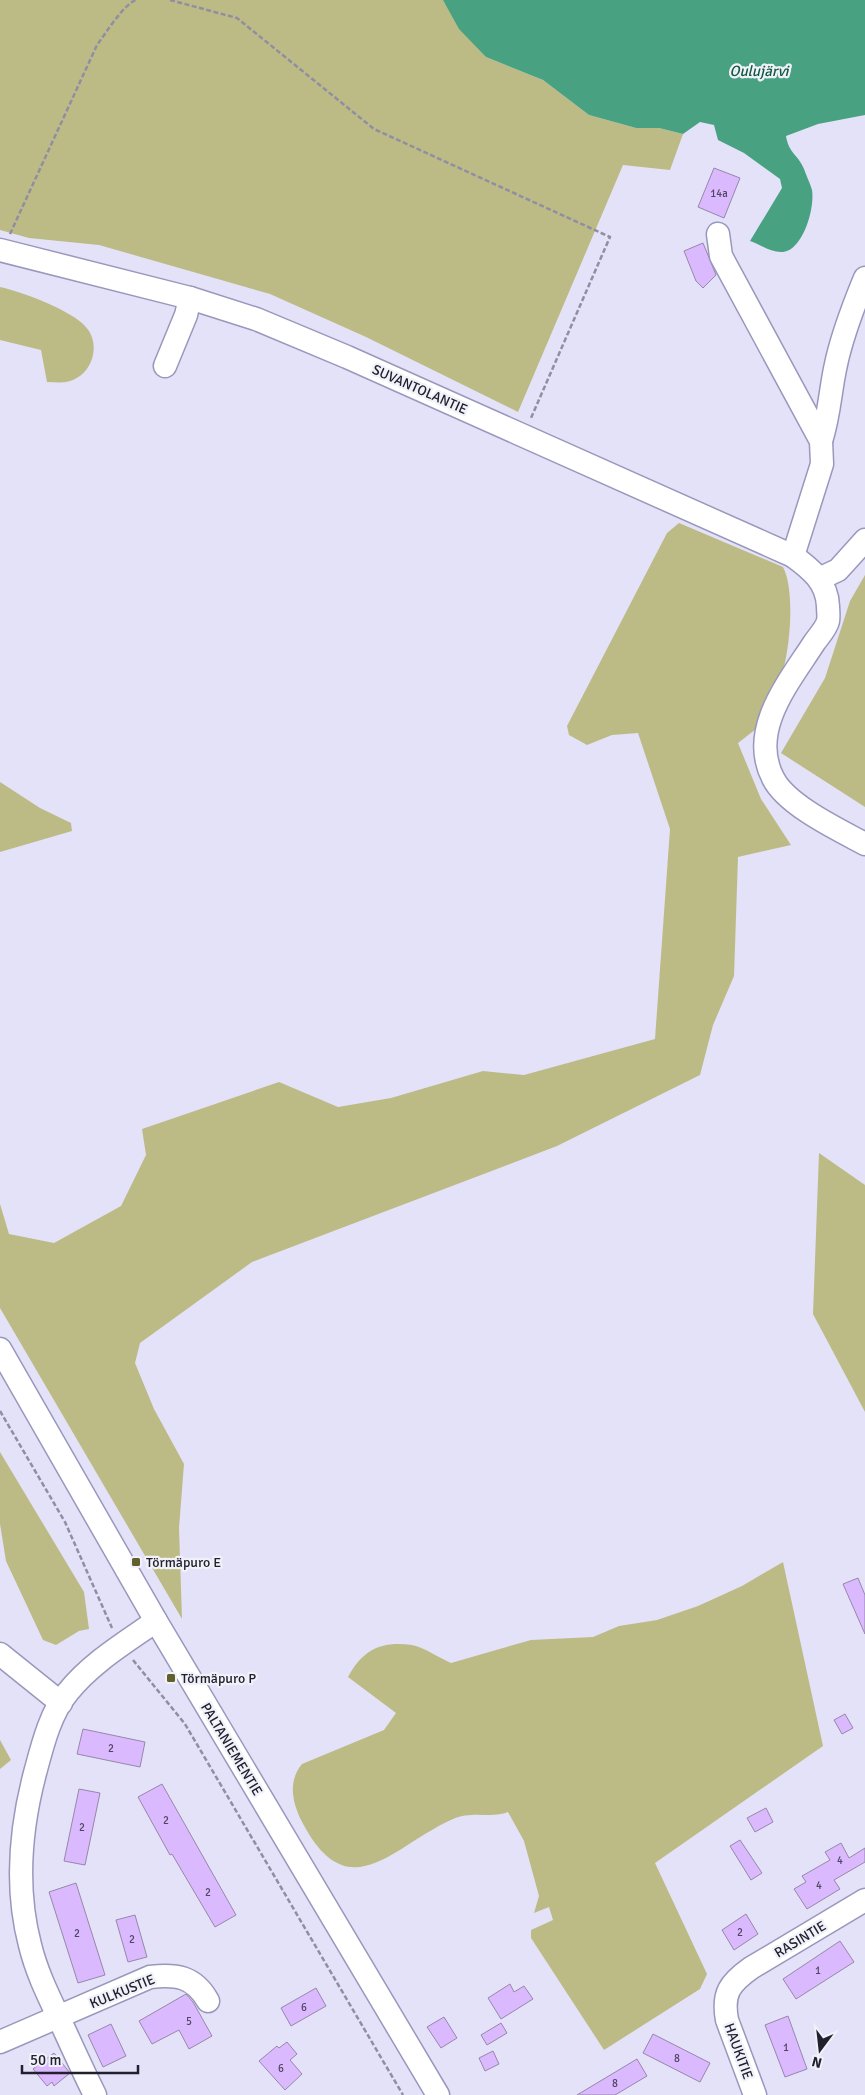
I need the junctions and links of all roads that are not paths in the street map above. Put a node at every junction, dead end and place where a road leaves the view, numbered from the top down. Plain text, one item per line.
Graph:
1 (718, 234) dead end
2 (1, 250) edge
3 (865, 278) edge
4 (190, 298) junction
5 (165, 366) dead end
6 (822, 441) junction
7 (865, 540) edge
8 (793, 556) junction
9 (819, 579) junction
10 (865, 844) edge
11 (0, 1349) edge
12 (156, 1621) junction
13 (0, 1654) edge
14 (61, 1703) junction
15 (865, 1900) edge
16 (735, 1979) joint
17 (208, 2001) dead end
18 (59, 2018) junction
19 (0, 2042) edge
20 (95, 2095) edge
21 (438, 2095) edge
22 (755, 2095) edge

1 - 6 street
2 - 4 street, SUVANTOLANTIE
3 - 6 street
4 - 5 street
4 - 8 street, SUVANTOLANTIE
6 - 8 street
7 - 9 street
8 - 9 street, SUVANTOLANTIE
9 - 10 street, SUVANTOLANTIE
11 - 12 street, PALTANIEMENTIE
12 - 14 street
12 - 21 street, PALTANIEMENTIE
13 - 14 street
14 - 18 street
15 - 16 street, RASINTIE
16 - 22 street, HAUKITIE
17 - 18 street, KULKUSTIE
18 - 19 street, KULKUSTIE
18 - 20 street

